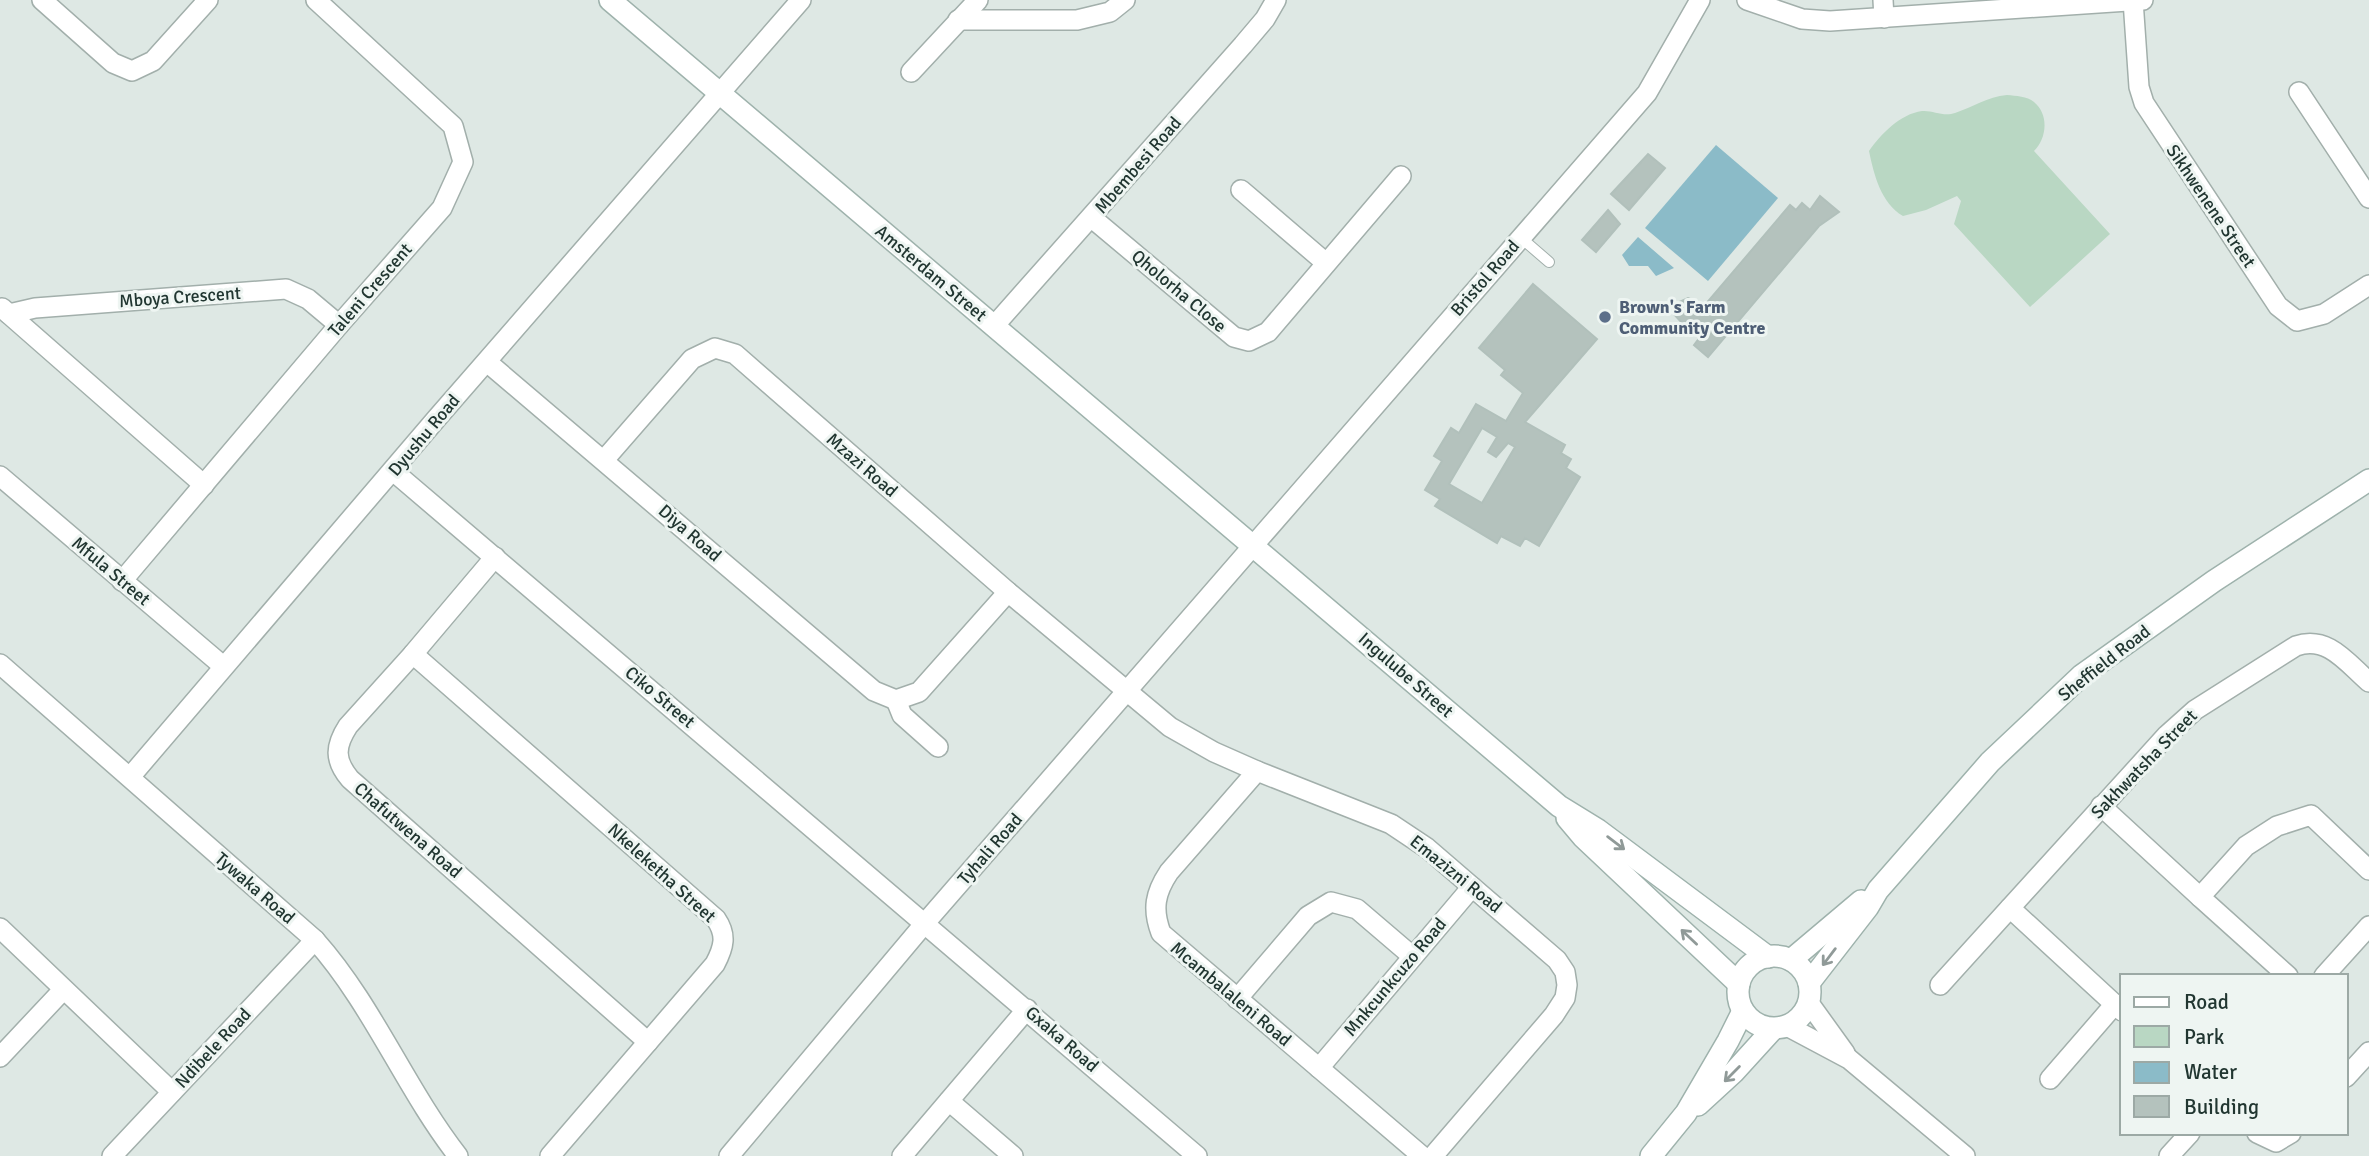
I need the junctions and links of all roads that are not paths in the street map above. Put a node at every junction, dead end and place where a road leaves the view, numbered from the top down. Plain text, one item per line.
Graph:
1 (42, 0) edge
2 (208, 0) edge
3 (316, 0) edge
4 (610, 0) edge
5 (801, 0) edge
6 (978, 0) edge
7 (1125, 0) edge
8 (1276, 0) edge
9 (1700, 0) edge
10 (1747, 0) edge
11 (2136, 0) edge
12 (1884, 9) edge
13 (958, 20) junction
14 (911, 72) dead end
15 (2298, 92) dead end
16 (719, 94) junction
17 (1401, 176) dead end
18 (1241, 190) dead end
19 (2369, 198) edge
20 (1092, 218) junction
21 (1520, 237) junction
22 (1549, 262) dead end
23 (1326, 263) junction
24 (2369, 285) edge
25 (4, 310) edge
26 (339, 325) junction
27 (994, 326) junction
28 (486, 362) junction
29 (604, 460) junction
30 (393, 471) junction
31 (0, 476) edge
32 (2369, 480) edge
33 (204, 485) junction
34 (1252, 544) junction
35 (495, 556) junction
36 (122, 581) junction
37 (1008, 592) junction
38 (414, 654) junction
39 (0, 664) edge
40 (223, 666) junction
41 (2369, 682) edge
42 (1127, 691) junction
43 (895, 700) junction
44 (938, 747) dead end
45 (1257, 771) junction
46 (130, 777) junction
47 (1559, 806) junction
48 (2101, 806) junction
49 (2369, 870) edge
50 (1472, 887) junction
51 (1878, 890) junction
52 (2200, 897) junction
53 (2010, 908) junction
54 (925, 923) junction
55 (2369, 926) edge
56 (0, 928) edge
57 (315, 940) junction
58 (1412, 956) junction
59 (1768, 957) junction
60 (1791, 960) junction
61 (2286, 974) edge
62 (2326, 974) edge
63 (1739, 984) junction
64 (1940, 985) dead end
65 (63, 990) junction
66 (1809, 993) junction
67 (1237, 999) junction
68 (2118, 1007) edge
69 (1027, 1009) junction
70 (1743, 1011) junction
71 (1780, 1028) junction
72 (648, 1042) junction
73 (2369, 1052) edge
74 (0, 1057) edge
75 (1849, 1059) junction
76 (1319, 1068) junction
77 (2348, 1075) edge
78 (2050, 1079) dead end
79 (172, 1092) junction
80 (949, 1101) junction
81 (1686, 1113) junction
82 (2188, 1135) edge
83 (2261, 1135) edge
84 (2279, 1144) edge
85 (112, 1156) edge
86 (458, 1156) edge
87 (550, 1156) edge
88 (729, 1156) edge
89 (902, 1156) edge
90 (1013, 1156) edge
91 (1197, 1156) edge
92 (1422, 1156) edge
93 (1433, 1156) edge
94 (1651, 1156) edge
95 (1965, 1156) edge
96 (2169, 1156) edge

1 - 2 street
3 - 26 street, Taleni Crescent
4 - 16 street, Amsterdam Street
5 - 16 street, Dyushu Road
6 - 13 street
7 - 13 street
8 - 20 street, Mbembesi Road
9 - 21 street, Bristol Road
10 - 12 street
11 - 12 street
11 - 24 street, Sikhwenene Street
13 - 14 street
15 - 19 street
16 - 27 street, Amsterdam Street
16 - 28 street, Dyushu Road
17 - 23 street, Qholorha Close
18 - 23 street
20 - 23 street, Qholorha Close
20 - 27 street, Mbembesi Road
21 - 22 lane
21 - 34 street, Bristol Road
25 - 26 street, Mboya Crescent
25 - 33 street, Mboya Crescent
26 - 33 street, Taleni Crescent
27 - 34 street, Amsterdam Street
28 - 29 street, Diya Road
28 - 30 street, Dyushu Road
29 - 37 street, Mzazi Road
29 - 43 street, Diya Road
30 - 35 street, Ciko Street
30 - 40 street, Dyushu Road
31 - 36 street, Mfula Street
32 - 51 street, Sheffield Road
33 - 36 street, Taleni Crescent
34 - 42 street, Tyhali Road
34 - 47 street, Ingulube Street
35 - 38 street, Chafutwena Road
35 - 54 street, Ciko Street
36 - 40 street, Mfula Street
37 - 42 street, Mzazi Road
37 - 43 street
38 - 72 street, Nkeleketha Street
38 - 72 street, Chafutwena Road
39 - 46 street, Tywaka Road
40 - 46 street, Dyushu Road
41 - 48 street, Sakhwatsha Street
42 - 45 street, Emazizni Road
42 - 54 street, Tyhali Road
43 - 44 street, Diya Road
45 - 50 street, Emazizni Road
45 - 67 street, Mcambalaleni Road
46 - 57 street, Tywaka Road
47 -> 59 street, Ingulube Street
63 -> 47 street, Ingulube Street
48 - 52 street
48 - 53 street, Sakhwatsha Street
49 - 52 street
50 - 58 street, Mnkcunkcuzo Road
50 - 93 street, Emazizni Road
51 - 60 street, Sheffield Road
51 -> 66 street, Sheffield Road
52 - 61 street
53 - 64 street, Sakhwatsha Street
53 - 68 street
54 - 69 street, Gxaka Road
54 - 88 street, Tyhali Road
55 - 62 street
56 - 65 street
57 - 79 street, Ndibele Road
57 - 86 street, Tywaka Road
58 - 67 street
58 - 76 street, Mnkcunkcuzo Road
59 - 60 street
59 - 63 street
60 - 66 street
63 - 70 street
65 - 74 street
65 - 79 street
66 - 71 street
66 - 75 street
67 - 76 street, Mcambalaleni Road
68 - 78 street
69 - 80 street
69 - 91 street, Gxaka Road
70 - 71 street
70 - 81 street
71 - 75 street
71 -> 81 street
72 - 87 street, Nkeleketha Street
73 - 77 street
75 - 95 street
76 - 92 street, Mcambalaleni Road
79 - 85 street, Ndibele Road
80 - 89 street
80 - 90 street
81 - 94 street
82 - 96 street
83 - 84 street

